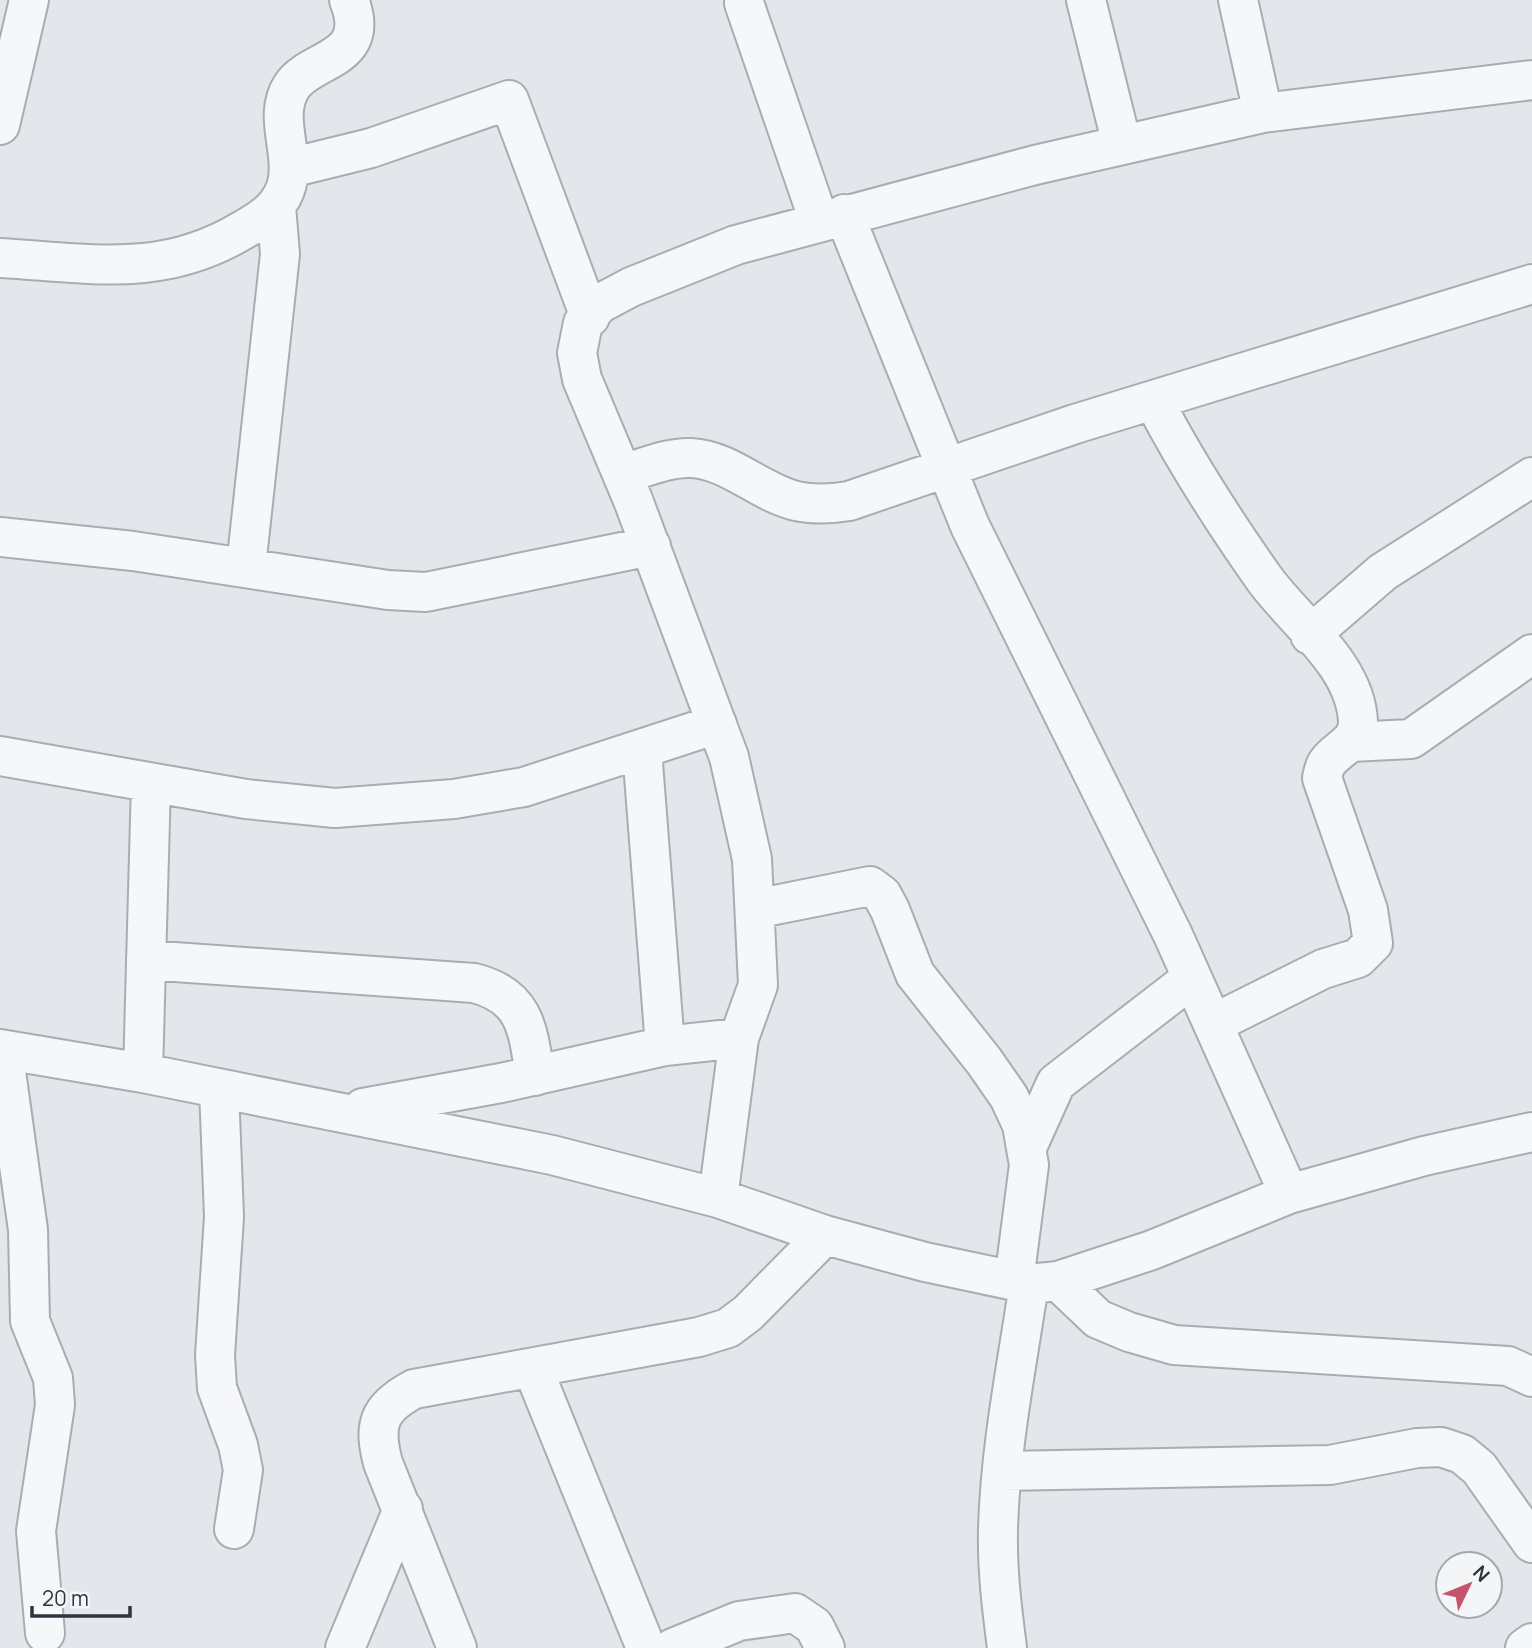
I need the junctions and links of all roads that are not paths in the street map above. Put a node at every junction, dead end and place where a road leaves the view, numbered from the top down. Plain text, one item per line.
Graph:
1 (349, 0) edge
2 (1086, 0) edge
3 (1238, 0) edge
4 (744, 3) dead end
5 (17, 22) edge
6 (1532, 80) edge
7 (1263, 113) junction
8 (0, 124) edge
9 (1122, 145) junction
10 (290, 168) junction
11 (276, 206) junction
12 (831, 218) junction
13 (0, 258) edge
14 (1532, 284) edge
15 (590, 317) junction
16 (1154, 401) junction
17 (945, 467) junction
18 (623, 474) junction
19 (1532, 477) edge
20 (0, 537) edge
21 (651, 546) junction
22 (246, 567) junction
23 (1310, 635) junction
24 (1532, 654) edge
25 (717, 723) junction
26 (1351, 742) junction
27 (642, 750) junction
28 (0, 756) edge
29 (150, 783) junction
30 (755, 909) junction
31 (145, 960) junction
32 (1192, 978) junction
33 (1213, 1024) junction
34 (739, 1038) junction
35 (665, 1046) junction
36 (2, 1050) edge
37 (143, 1073) junction
38 (535, 1076) junction
39 (219, 1089) junction
40 (334, 1114) junction
41 (1532, 1132) edge
42 (1028, 1144) junction
43 (1289, 1194) junction
44 (718, 1198) junction
45 (825, 1235) junction
46 (15, 1266) edge
47 (1034, 1282) junction
48 (533, 1369) junction
49 (1532, 1377) edge
50 (1002, 1471) junction
51 (403, 1510) junction
52 (234, 1529) dead end
53 (1532, 1543) edge
54 (45, 1633) dead end
55 (1532, 1643) edge
56 (345, 1648) edge
57 (457, 1648) edge
58 (646, 1648) edge
59 (673, 1648) edge
60 (824, 1648) edge
61 (1007, 1648) edge
62 (1525, 1648) edge

1 - 10 street
2 - 9 street
3 - 7 street
4 - 12 street
5 - 8 street
6 - 7 street
7 - 9 street
9 - 12 street
10 - 11 street
10 - 15 street
11 - 13 street
11 - 22 street
12 - 15 street
12 - 17 street
14 - 16 street
15 - 18 street
16 - 17 street
16 - 23 street
17 - 18 street
17 - 32 street
18 - 21 street
19 - 23 street
20 - 22 street
21 - 22 street
21 - 25 street
23 - 26 street
24 - 26 street
25 - 27 street
25 - 30 street
26 - 33 street
27 - 29 street
27 - 35 street
28 - 29 street
29 - 31 street
30 - 34 street
30 - 42 street
31 - 37 street
31 - 38 street
32 - 33 street
32 - 42 street
33 - 43 street
34 - 35 street
34 - 44 street
35 - 38 street
36 - 37 street
36 - 46 street
37 - 39 street
38 - 40 street
39 - 40 street
39 - 52 street
40 - 44 street
41 - 43 street
42 - 47 street
43 - 47 street
44 - 45 street
45 - 47 street
45 - 48 street
46 - 54 street
47 - 49 street
47 - 50 street
48 - 51 street
48 - 58 street
50 - 53 street
50 - 61 street
51 - 56 street
51 - 57 street
55 - 62 street
59 - 60 street

